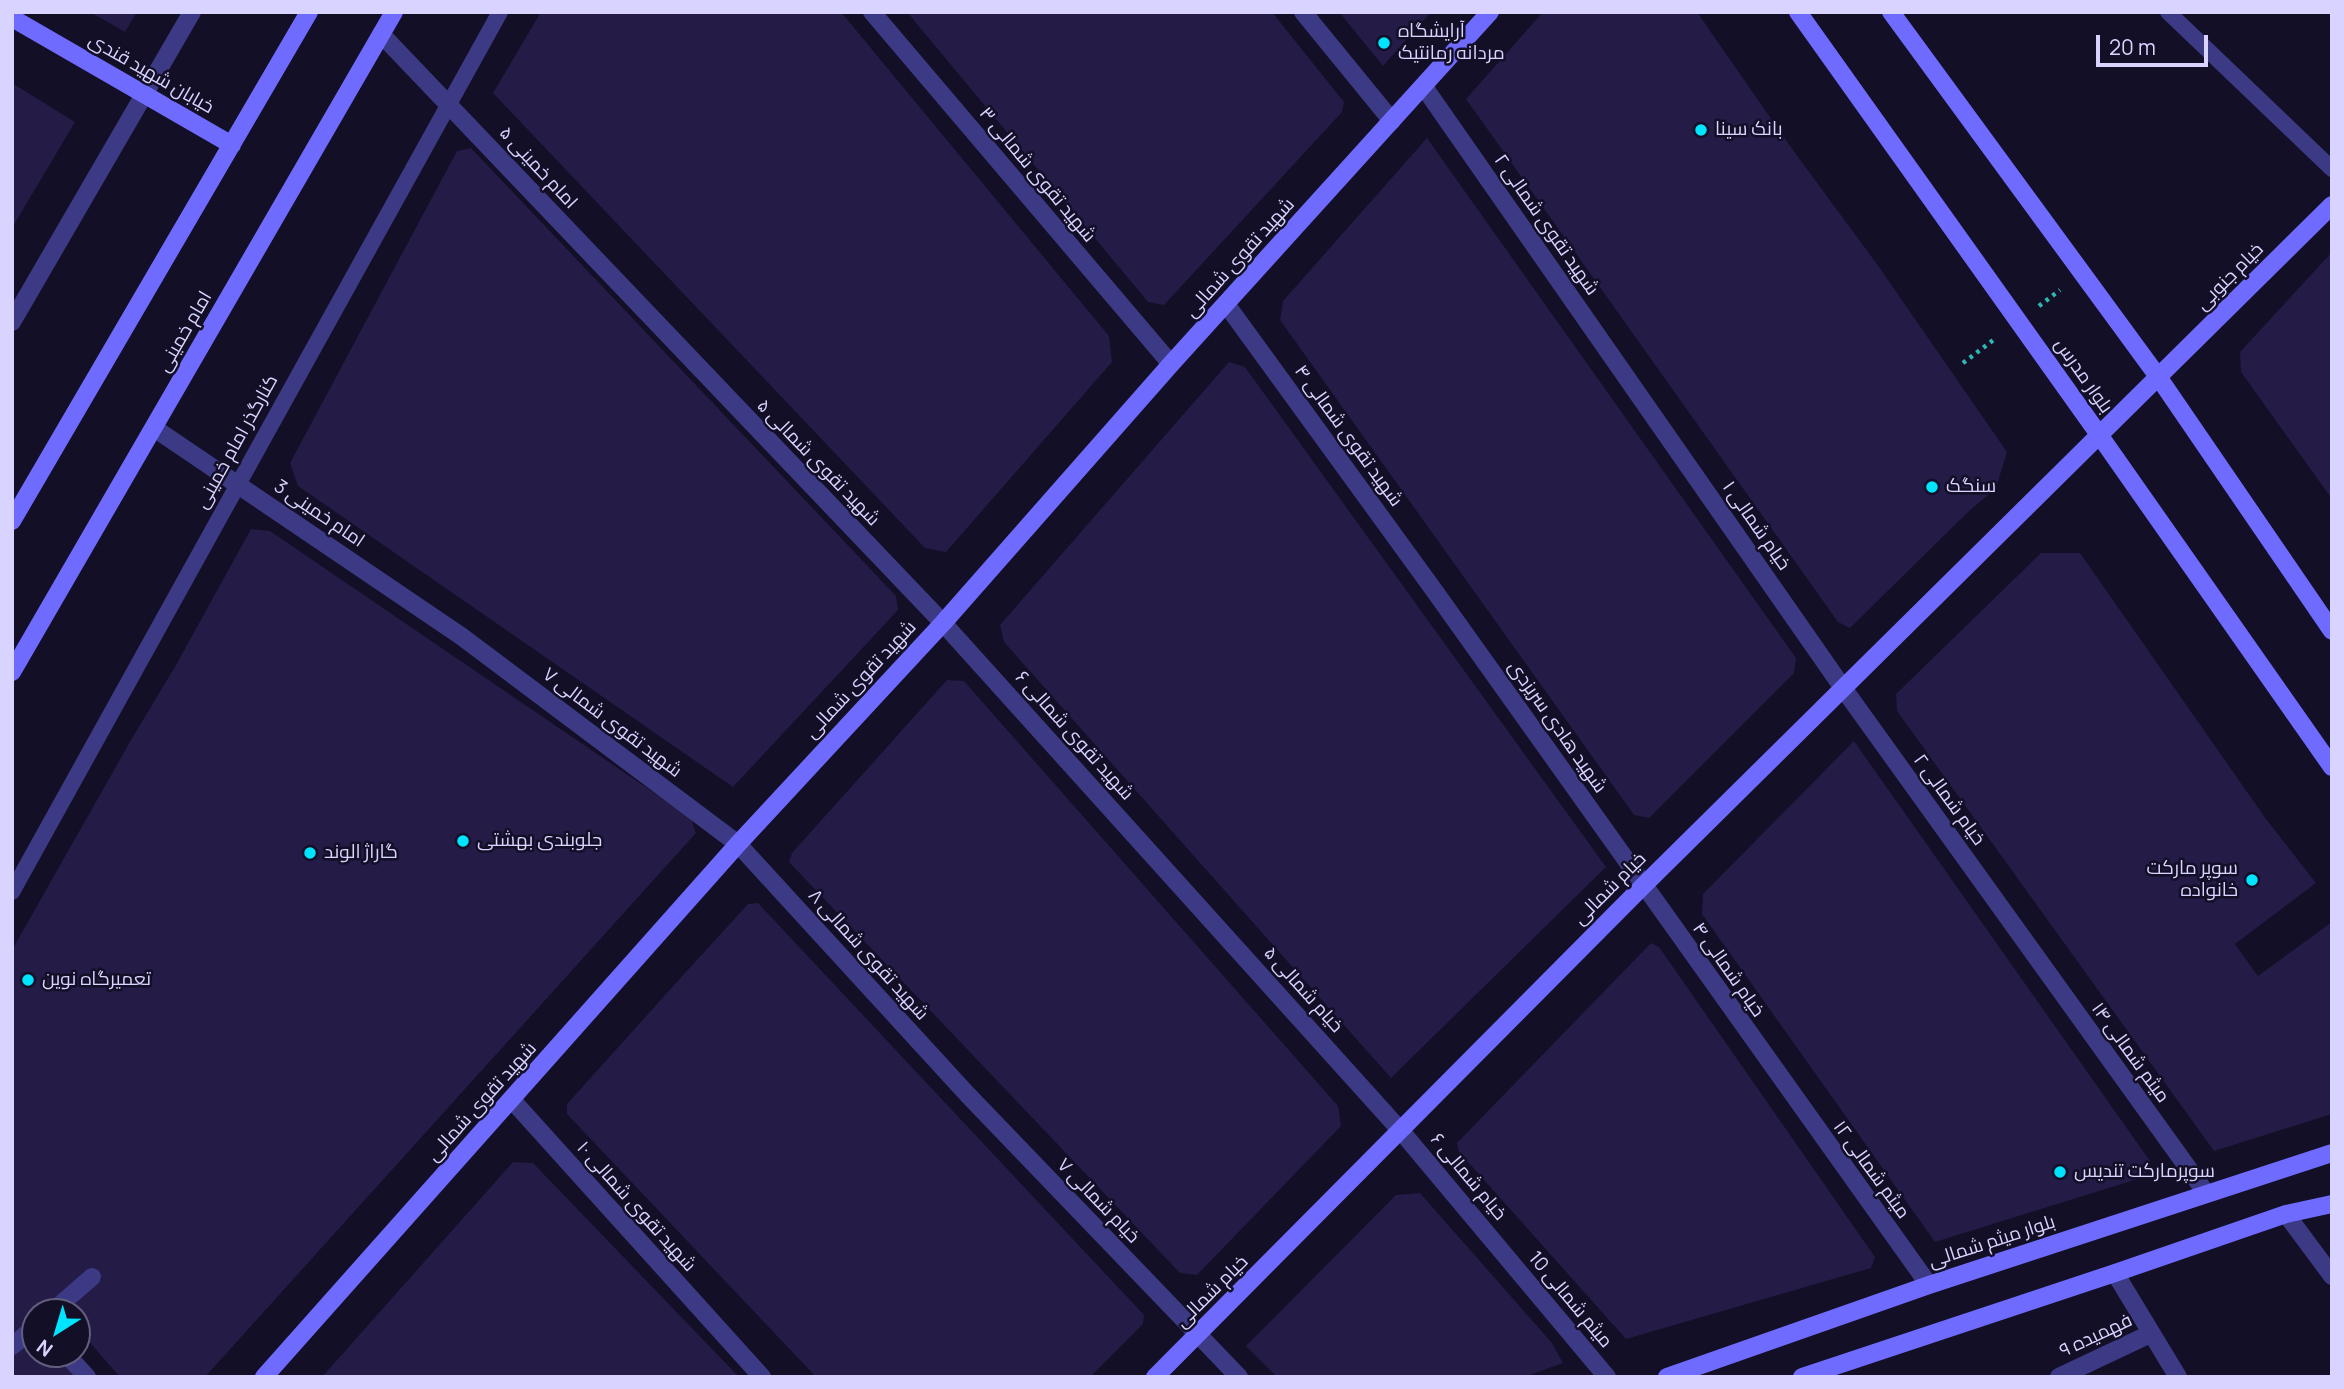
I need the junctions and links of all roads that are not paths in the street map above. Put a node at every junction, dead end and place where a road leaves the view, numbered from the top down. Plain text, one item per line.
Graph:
1 (192, 12) edge
2 (309, 12) edge
3 (394, 12) edge
4 (500, 12) edge
5 (872, 12) edge
6 (1303, 12) edge
7 (1490, 12) edge
8 (1798, 12) edge
9 (1891, 12) edge
10 (2168, 12) edge
11 (12, 18) edge
12 (381, 34) junction
13 (1424, 87) junction
14 (144, 94) junction
15 (448, 103) junction
16 (1392, 121) junction
17 (232, 145) junction
18 (2332, 169) edge
19 (2332, 205) edge
20 (1226, 304) junction
21 (12, 322) edge
22 (664, 332) joint
23 (1171, 364) junction
24 (2159, 378) junction
25 (1634, 388) joint
26 (154, 428) junction
27 (2100, 436) junction
28 (237, 484) junction
29 (12, 521) edge
30 (1436, 593) joint
31 (943, 623) junction
32 (2332, 631) edge
33 (461, 636) joint
34 (12, 672) edge
35 (1843, 688) junction
36 (2332, 767) edge
37 (738, 844) junction
38 (1174, 877) joint
39 (1643, 886) junction
40 (12, 892) edge
41 (2020, 937) joint
42 (1780, 1078) joint
43 (967, 1094) joint
44 (512, 1100) junction
45 (1401, 1131) junction
46 (2332, 1153) edge
47 (2206, 1193) junction
48 (2332, 1204) edge
49 (2286, 1214) junction
50 (1502, 1251) joint
51 (2115, 1273) junction
52 (2332, 1276) edge
53 (92, 1277) dead end
54 (1929, 1285) junction
55 (68, 1298) edge
56 (2150, 1334) junction
57 (1198, 1336) junction
58 (264, 1377) edge
59 (762, 1377) edge
60 (1155, 1377) edge
61 (1238, 1377) edge
62 (1607, 1377) edge
63 (1667, 1377) edge
64 (1801, 1377) edge
65 (2059, 1377) edge
66 (2178, 1377) edge

1 - 14 street
2 - 17 main road
3 - 12 main road, امام خمینی
4 - 15 lane, کنارگذر امام خمینی
5 - 23 street, شهید تقوی شمالی ۳
6 - 16 street
7 - 13 main road, شهید تقوی شمالی
8 - 27 main road, بلوار مدرس
9 - 24 main road
10 - 18 lane
11 - 14 main road, خیابان شهید قندی
12 - 15 street, امام خمینی ۵
12 - 26 main road, امام خمینی
13 - 16 main road, شهید تقوی شمالی
13 - 25 street, شهید تقوی شمالی ۲
14 - 17 main road, خیابان شهید قندی
14 - 21 street
15 - 22 street, امام خمینی ۵
15 - 28 lane, کنارگذر امام خمینی
16 - 20 main road, شهید تقوی شمالی
17 - 29 main road
19 - 24 main road, خیام جنوبی
20 - 23 main road, شهید تقوی شمالی
20 - 30 street, شهید تقوی شمالی ۴
22 - 31 street, شهید تقوی شمالی ۵
23 - 31 main road, شهید تقوی شمالی
24 - 27 main road, خیام جنوبی
24 - 32 main road
25 - 35 street, خیام شمالی ۱
26 - 28 street, امام خمینی 3
26 - 34 main road, امام خمینی
27 - 35 main road, خیام شمالی
27 - 36 main road, بلوار مدرس
28 - 33 street, امام خمینی 3
28 - 40 lane, کنارگذر امام خمینی
30 - 39 street, شهید هادی سریزدی
31 - 37 main road, شهید تقوی شمالی
31 - 38 street, شهید تقوی شمالی ۶
33 - 37 street, شهید تقوی شمالی ۷
35 - 39 main road, خیام شمالی
35 - 41 street, خیام شمالی ۲
37 - 43 street, شهید تقوی شمالی ۸
37 - 44 main road, شهید تقوی شمالی
38 - 45 street, خیام شمالی ۵
39 - 42 street, خیام شمالی ۴
39 - 45 main road, خیام شمالی
41 - 47 street, میثم شمالی ۱۴
42 - 54 street, میثم شمالی ۱۲
43 - 57 street, خیام شمالی ۷
44 - 58 main road, شهید تقوی شمالی
44 - 59 street, شهید تقوی شمالی ۱۰
45 - 50 street, خیام شمالی ۶
45 - 57 main road, خیام شمالی
46 - 47 main road, بلوار میثم شمالی
47 - 54 main road, بلوار میثم شمالی
48 - 49 main road
49 - 51 main road
49 - 52 street
50 - 62 street, میثم شمالی 10
51 - 56 street
51 - 64 main road
53 - 55 street
54 - 63 main road, بلوار میثم شمالی
56 - 65 street, فهمیده ۹
56 - 66 street
57 - 60 main road, خیام شمالی
57 - 61 street, خیام شمالی ۷

